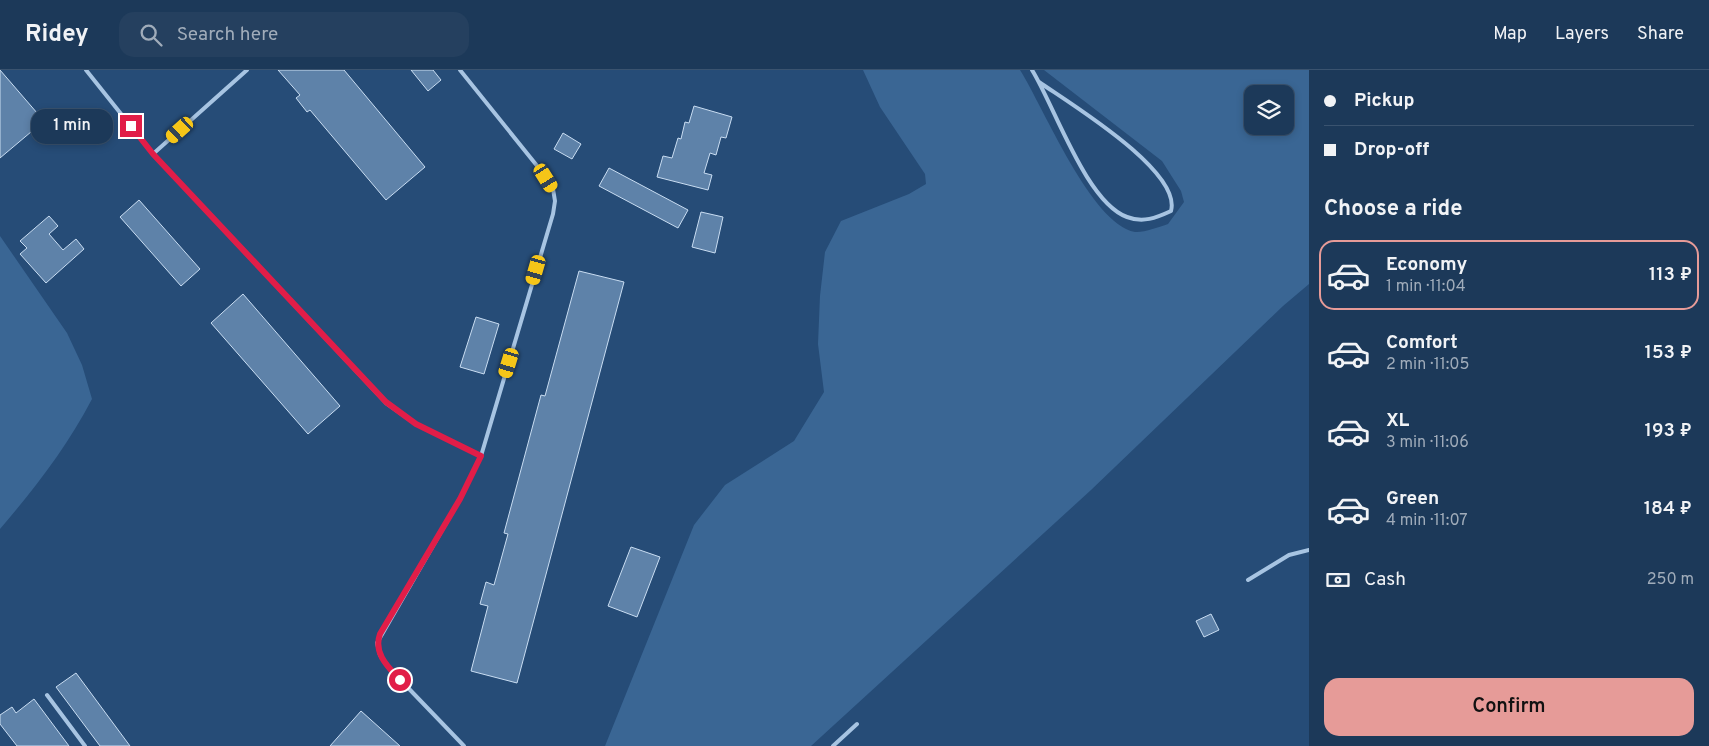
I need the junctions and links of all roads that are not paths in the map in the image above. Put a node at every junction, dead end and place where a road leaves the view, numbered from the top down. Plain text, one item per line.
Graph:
1 (86, 70) edge
2 (247, 70) edge
3 (460, 70) edge
4 (1032, 70) edge
5 (1039, 82) junction
6 (153, 154) junction
7 (481, 456) junction
8 (1309, 550) edge
9 (1248, 580) dead end
10 (47, 695) dead end
11 (857, 724) dead end
12 (85, 746) edge
13 (464, 746) edge
14 (833, 746) edge

1 - 6 lane
2 - 6 lane
3 - 7 lane
4 - 5 lane
5 - 5 lane
6 - 7 lane
7 - 13 lane
8 - 9 lane
10 - 12 lane
11 - 14 lane

